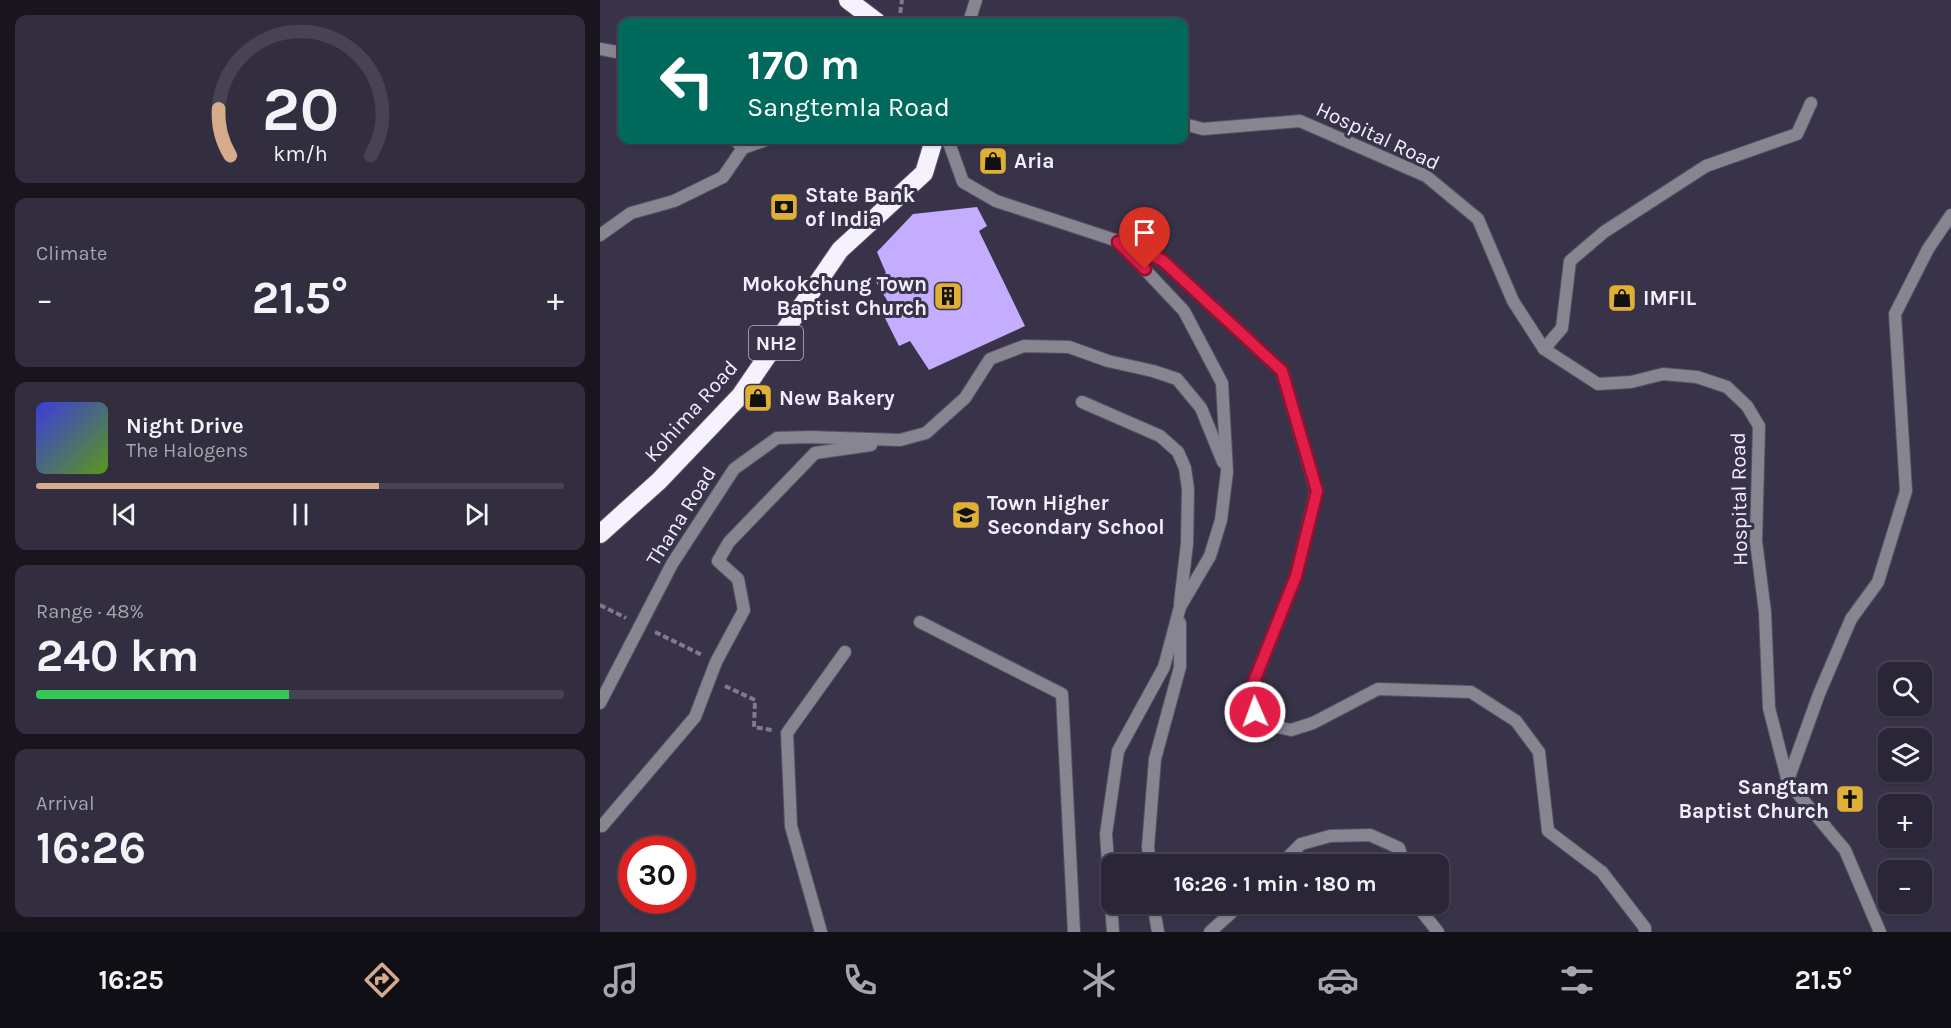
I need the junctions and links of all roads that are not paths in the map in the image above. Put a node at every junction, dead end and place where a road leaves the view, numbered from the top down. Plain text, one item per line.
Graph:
1 (848, 0) edge
2 (976, 0) edge
3 (872, 18) edge
4 (970, 18) edge
5 (600, 49) edge
6 (618, 52) edge
7 (1811, 103) dead end
8 (1188, 125) edge
9 (739, 144) edge
10 (933, 144) edge
11 (949, 144) edge
12 (1951, 215) edge
13 (600, 235) edge
14 (1118, 242) junction
15 (1544, 349) junction
16 (1082, 402) dead end
17 (900, 440) junction
18 (1227, 472) junction
19 (600, 534) edge
20 (1180, 607) junction
21 (920, 622) dead end
22 (846, 652) dead end
23 (600, 703) edge
24 (1788, 782) junction
25 (601, 821) edge
26 (1149, 854) edge
27 (1291, 854) edge
28 (1401, 854) edge
29 (1155, 914) edge
30 (1229, 914) edge
31 (1424, 914) edge
32 (821, 932) edge
33 (1074, 932) edge
34 (1113, 932) edge
35 (1158, 932) edge
36 (1209, 932) edge
37 (1438, 932) edge
38 (1645, 932) edge
39 (1880, 932) edge

1 - 3 highway
2 - 4 street
5 - 6 street
7 - 15 street
8 - 15 street, Hospital Road
9 - 13 street
10 - 19 highway, Kohima Road / NH2
11 - 14 street
12 - 24 street
14 - 18 street
14 - 38 street
15 - 24 street, Hospital Road
16 - 20 street
17 - 18 street, Thana Road
17 - 23 street, Thana Road
17 - 25 street
18 - 20 street
20 - 26 street
20 - 34 street
21 - 33 street
22 - 32 street
24 - 39 street, Hospital Road
27 - 28 street
29 - 35 street
30 - 36 street
31 - 37 street

